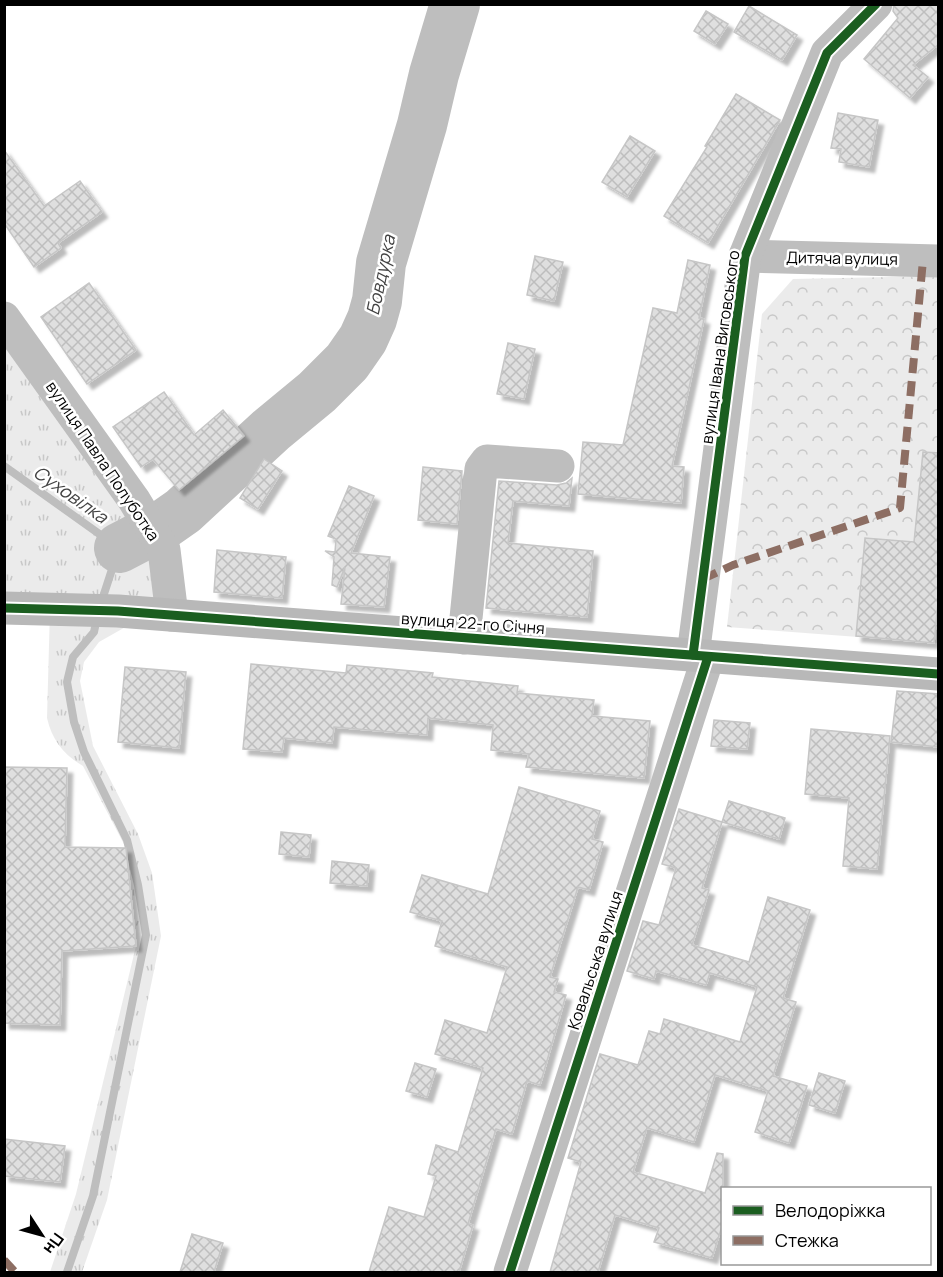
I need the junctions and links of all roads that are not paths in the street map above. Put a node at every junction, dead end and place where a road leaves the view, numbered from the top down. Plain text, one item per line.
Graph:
1 (876, 4) edge
2 (745, 256) junction
3 (939, 261) edge
4 (4, 318) edge
5 (558, 466) dead end
6 (4, 608) edge
7 (171, 615) junction
8 (464, 638) junction
9 (701, 656) junction
10 (939, 674) edge
11 (510, 1272) edge

1 - 2 street, вулиця Івана Виговського
2 - 3 street, Дитяча вулиця
2 - 9 street, вулиця Івана Виговського
4 - 7 street, вулиця Павла Полуботка
5 - 8 street
6 - 7 main road, вулиця 22-го Січня
7 - 8 main road, вулиця 22-го Січня
8 - 9 main road, вулиця 22-го Січня
9 - 10 main road, вулиця 22-го Січня
9 - 11 street, Ковальська вулиця

